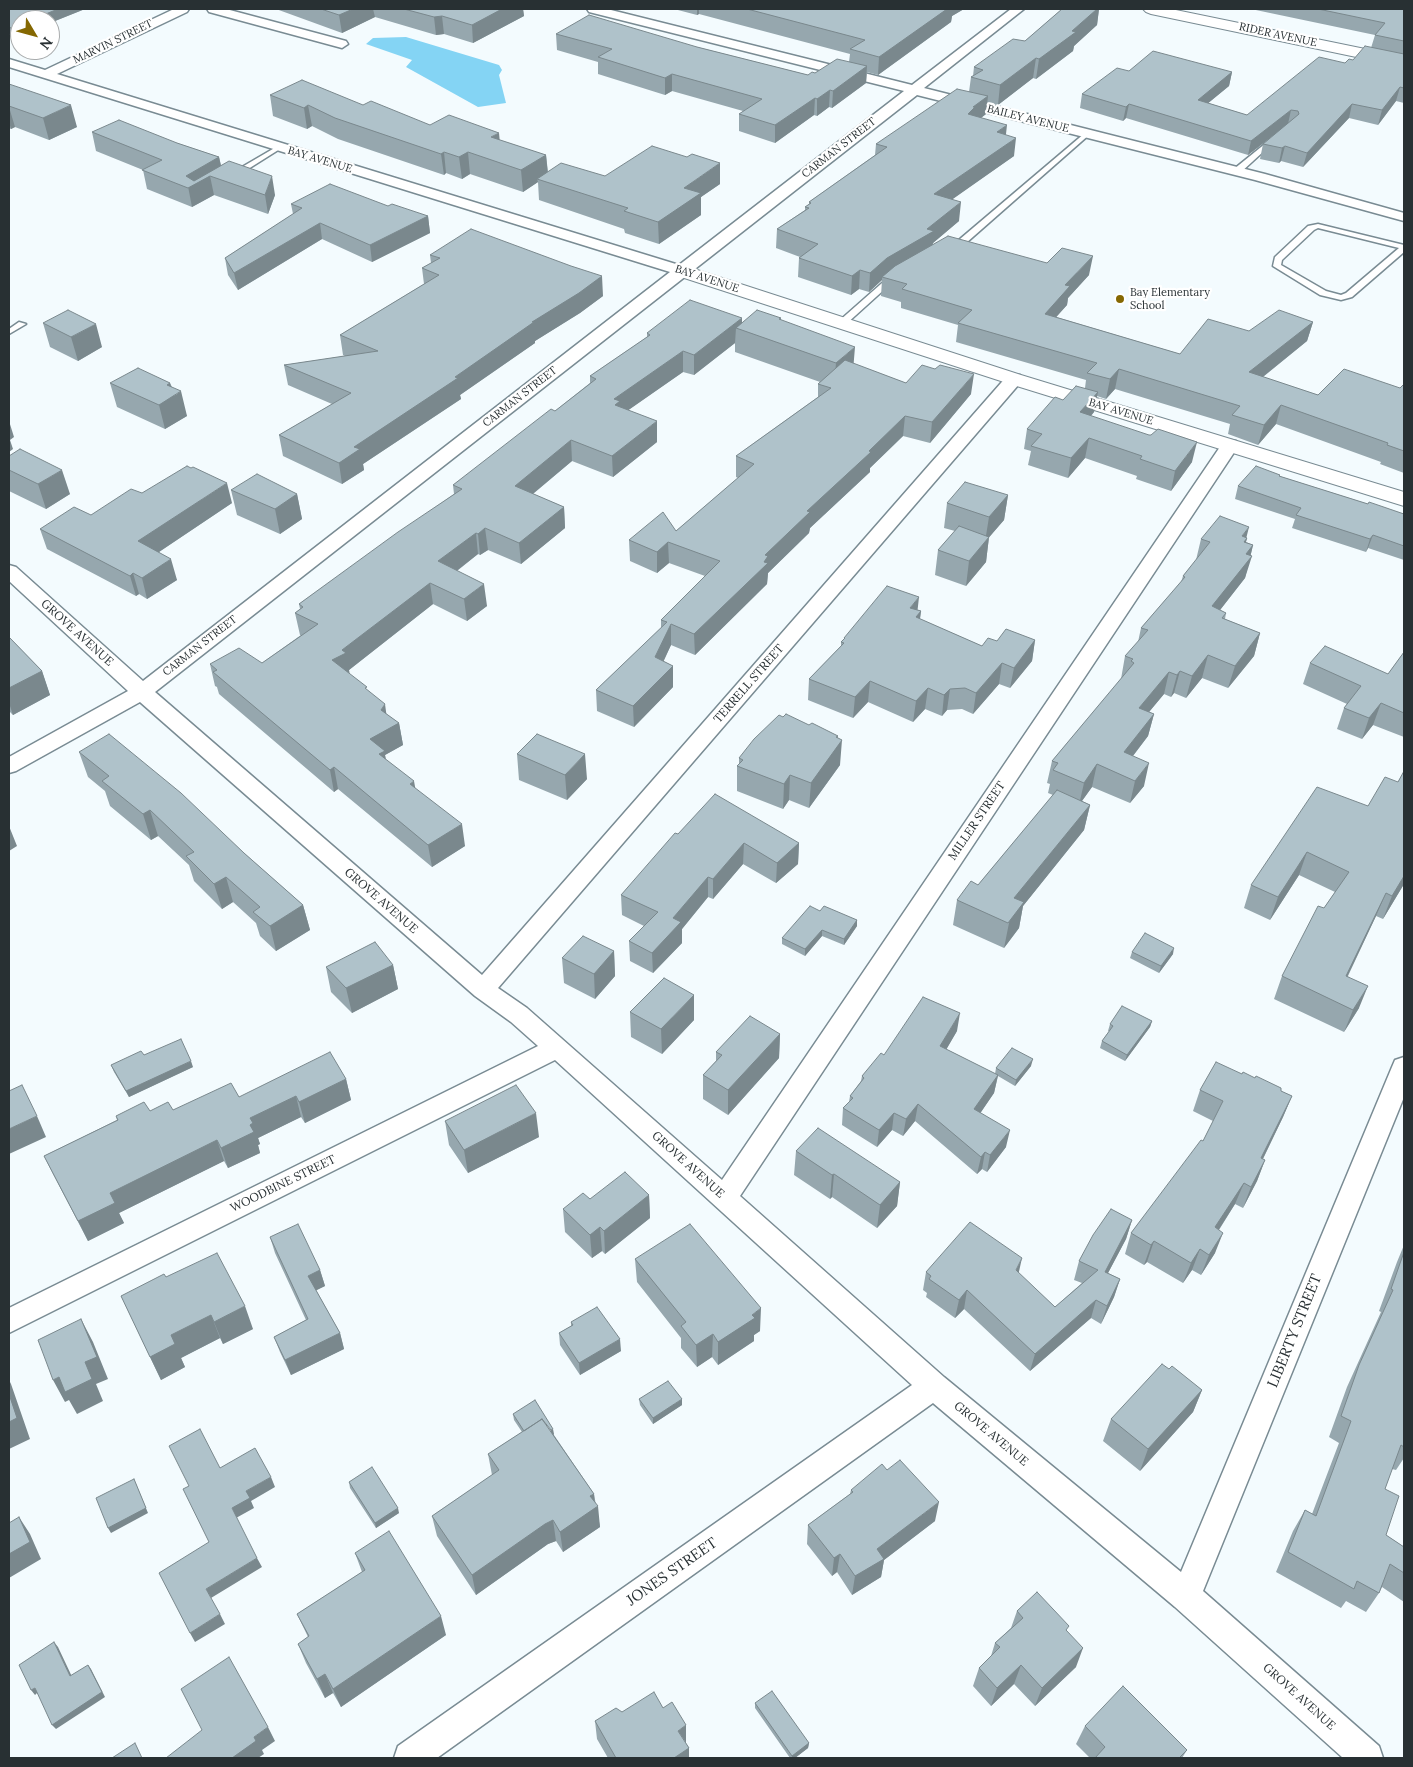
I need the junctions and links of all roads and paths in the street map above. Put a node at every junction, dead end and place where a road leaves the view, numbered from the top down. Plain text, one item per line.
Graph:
1 (182, 9) edge
2 (213, 9) edge
3 (593, 9) edge
4 (1018, 9) edge
5 (1151, 9) edge
6 (342, 44) dead end
7 (1404, 62) edge
8 (9, 63) edge
9 (44, 75) junction
10 (914, 90) junction
11 (1087, 134) junction
12 (1277, 137) edge
13 (280, 148) junction
14 (1237, 171) junction
15 (230, 177) edge
16 (1404, 217) edge
17 (1404, 247) edge
18 (942, 252) edge
19 (682, 271) junction
20 (898, 275) edge
21 (842, 323) junction
22 (22, 324) dead end
23 (9, 332) edge
24 (1014, 379) junction
25 (1230, 445) junction
26 (1404, 499) edge
27 (9, 572) edge
28 (142, 692) junction
29 (9, 766) edge
30 (483, 990) junction
31 (557, 1048) junction
32 (1404, 1067) edge
33 (724, 1198) junction
34 (9, 1321) edge
35 (934, 1386) junction
36 (1186, 1596) junction
37 (410, 1758) edge
38 (1367, 1758) edge

1 - 9 street, MARVIN STREET
2 - 6 street
3 - 10 street, BAILEY AVENUE
4 - 10 street, CARMAN STREET
5 - 7 street, RIDER AVENUE
8 - 9 street, BAY AVENUE
9 - 13 street, BAY AVENUE
10 - 11 street, BAILEY AVENUE
10 - 19 street, CARMAN STREET
11 - 14 street, BAILEY AVENUE
11 - 18 lane
12 - 14 lane
13 - 15 lane
13 - 19 street, BAY AVENUE
14 - 16 street, BAILEY AVENUE
17 - 17 lane
19 - 21 street, BAY AVENUE
19 - 28 street, CARMAN STREET
20 - 21 lane
21 - 24 street, BAY AVENUE
22 - 23 lane
24 - 25 street, BAY AVENUE
24 - 30 street, TERRELL STREET
25 - 26 street, BAY AVENUE
25 - 33 street, MILLER STREET
27 - 28 street, GROVE AVENUE
28 - 29 street, CARMAN STREET
28 - 30 street, GROVE AVENUE
30 - 31 street, GROVE AVENUE
31 - 33 street, GROVE AVENUE
31 - 34 street, WOODBINE STREET
32 - 36 street, LIBERTY STREET
33 - 35 street, GROVE AVENUE
35 - 36 street, GROVE AVENUE
35 - 37 street, JONES STREET
36 - 38 street, GROVE AVENUE

